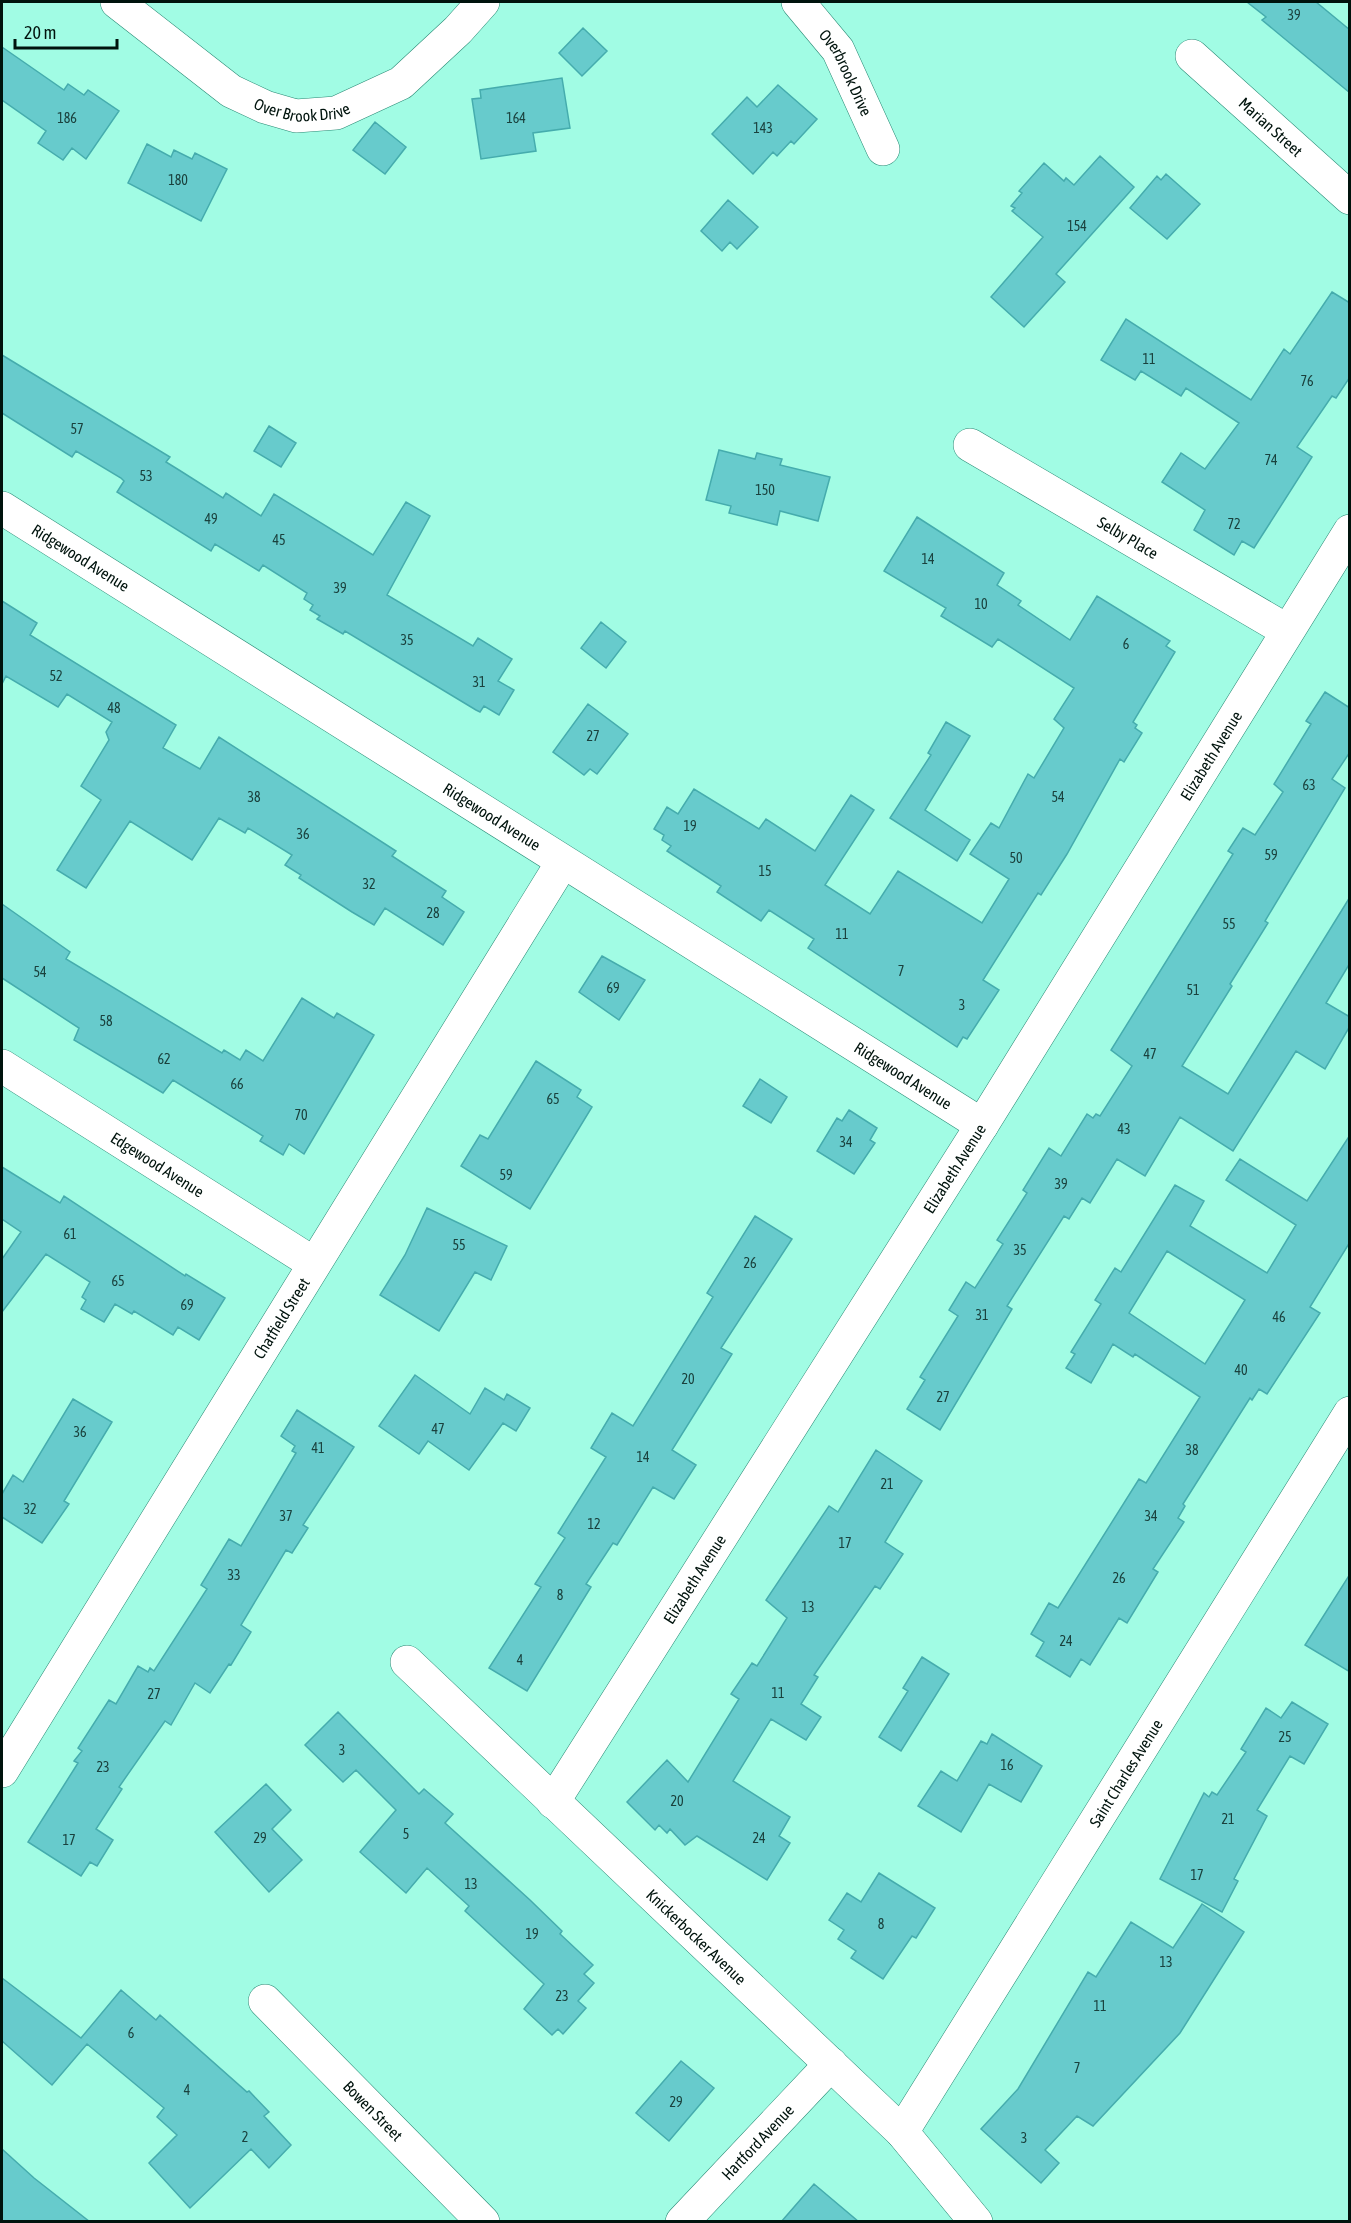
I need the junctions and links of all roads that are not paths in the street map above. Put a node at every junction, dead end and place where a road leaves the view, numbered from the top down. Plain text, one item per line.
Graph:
1 (117, 2) edge
2 (483, 2) edge
3 (798, 2) edge
4 (1192, 56) dead end
5 (883, 149) dead end
6 (1350, 198) edge
7 (970, 445) dead end
8 (2, 508) edge
9 (1350, 531) edge
10 (1286, 630) junction
11 (562, 863) junction
12 (2, 1066) edge
13 (982, 1125) junction
14 (313, 1263) junction
15 (1350, 1413) edge
16 (407, 1662) dead end
17 (2, 1771) edge
18 (553, 1802) junction
19 (265, 2001) dead end
20 (831, 2064) junction
21 (902, 2132) junction
22 (483, 2222) edge
23 (682, 2222) edge
24 (976, 2222) edge

1 - 2 street, Over Brook Drive
3 - 5 street, Overbrook Drive
4 - 6 street, Marian Street
7 - 10 street, Selby Place
8 - 11 street, Ridgewood Avenue
9 - 10 street, Elizabeth Avenue
10 - 13 street, Elizabeth Avenue
11 - 13 street, Ridgewood Avenue
11 - 14 street, Chatfield Street
12 - 14 street, Edgewood Avenue
13 - 18 street, Elizabeth Avenue
14 - 17 street, Chatfield Street
15 - 21 street, Saint Charles Avenue
16 - 18 street, Knickerbocker Avenue
18 - 20 street, Knickerbocker Avenue
19 - 22 street, Bowen Street
20 - 21 street, Knickerbocker Avenue
20 - 23 street, Hartford Avenue
21 - 24 street, Knickerbocker Avenue

